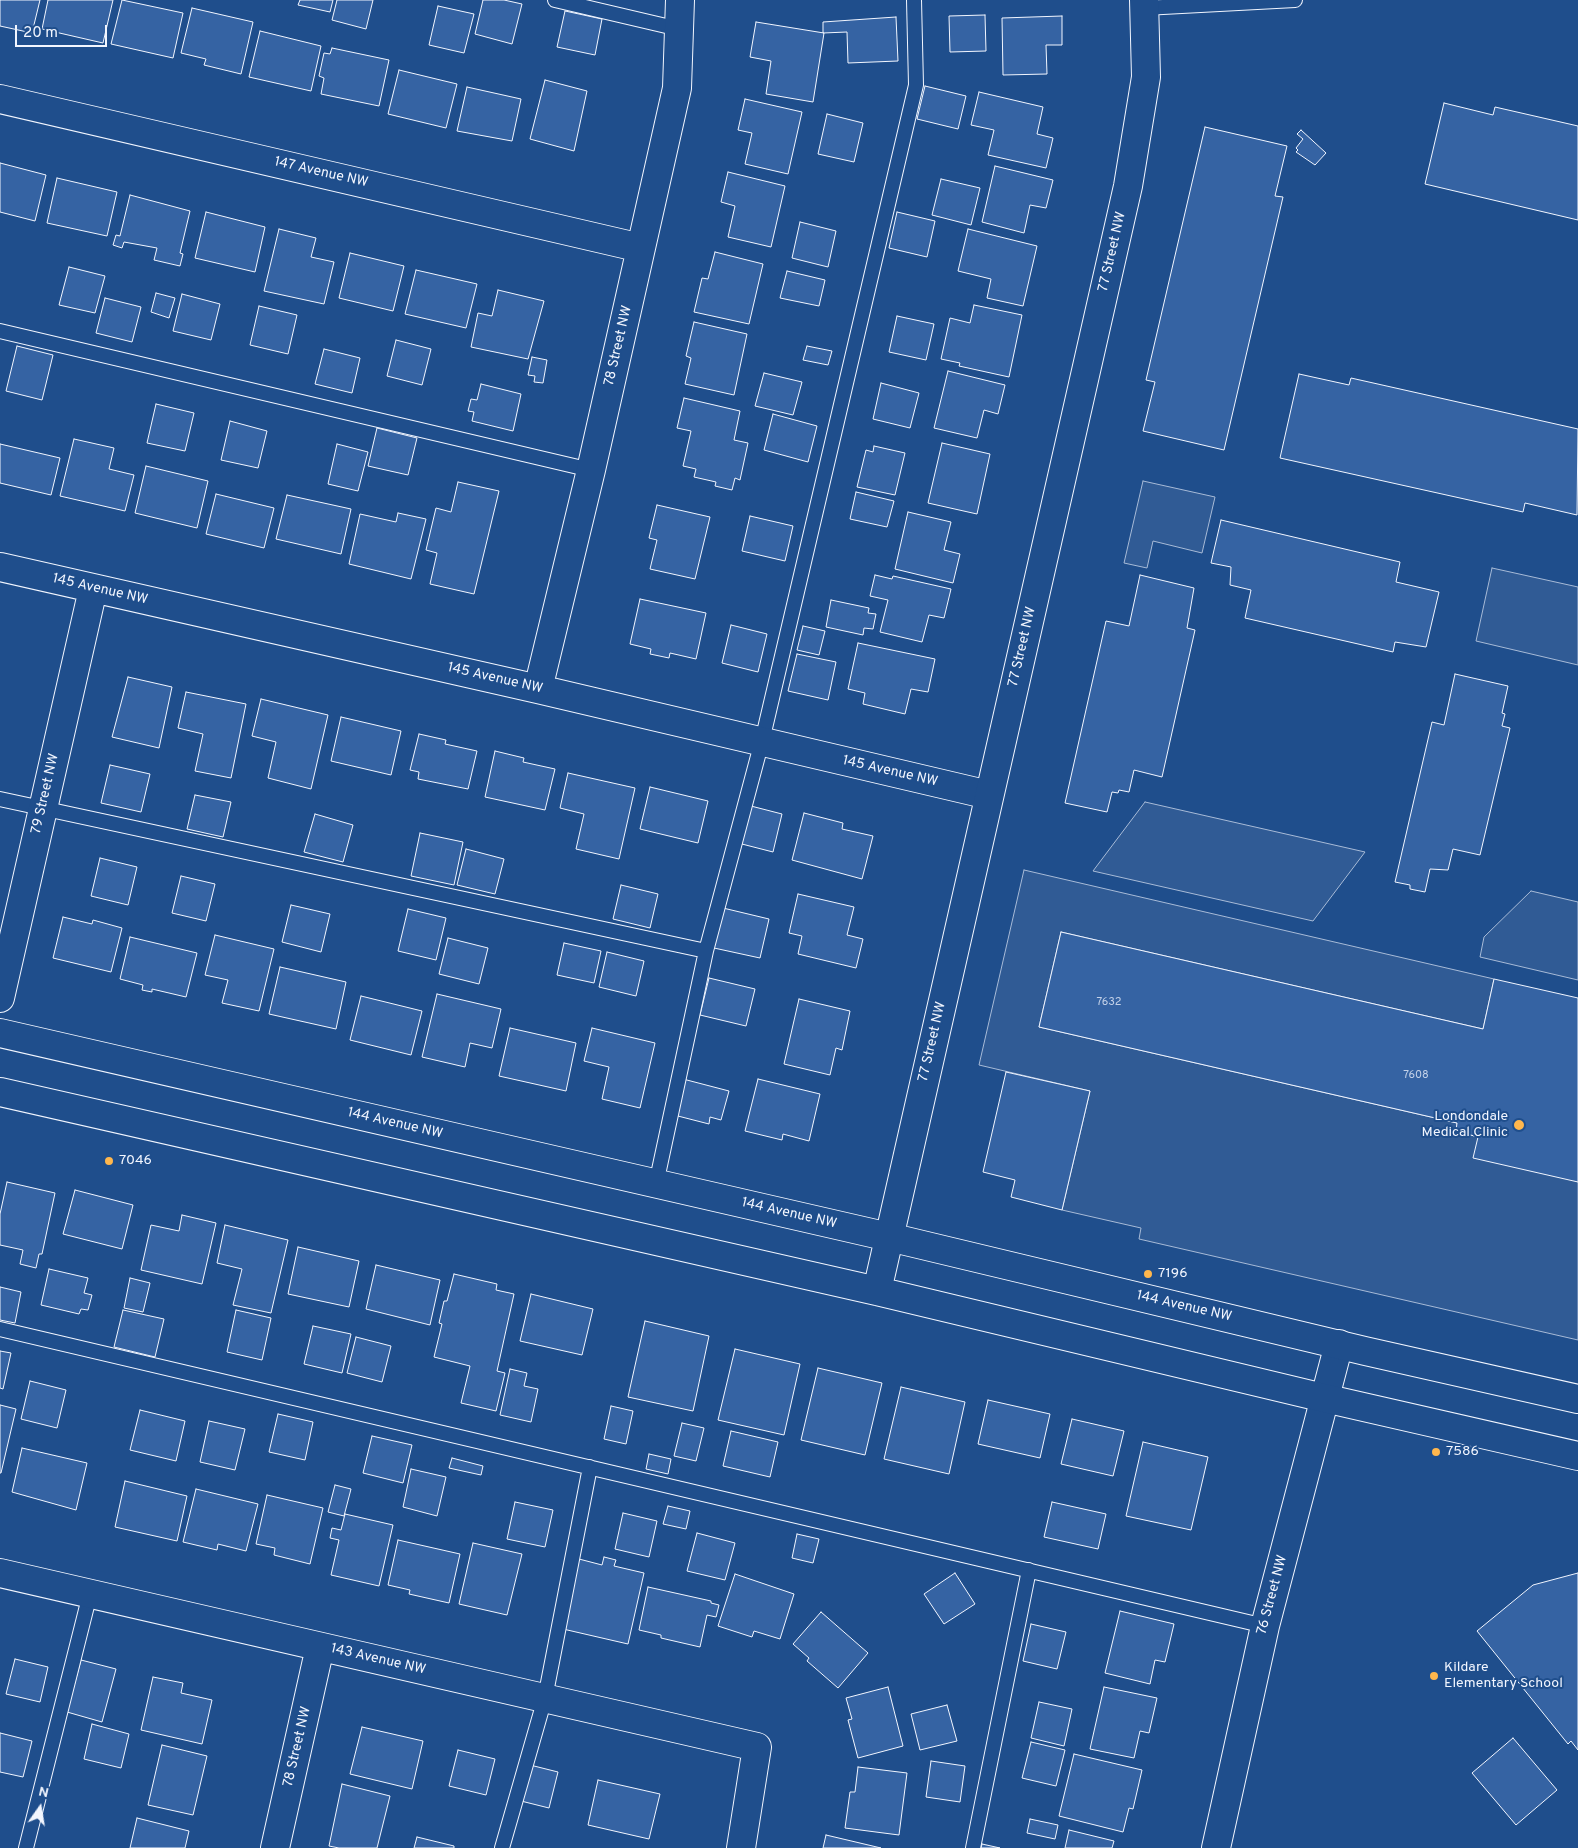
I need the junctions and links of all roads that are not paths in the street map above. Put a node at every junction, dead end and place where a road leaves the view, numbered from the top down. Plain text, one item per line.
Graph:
1 (555, 0) edge
2 (680, 0) edge
3 (914, 0) edge
4 (1295, 0) edge
5 (1144, 4) edge
6 (679, 29) junction
7 (0, 99) edge
8 (641, 248) junction
9 (0, 331) edge
10 (591, 470) junction
11 (0, 567) edge
12 (93, 589) junction
13 (538, 689) junction
14 (762, 741) junction
15 (990, 795) junction
16 (0, 799) edge
17 (43, 808) junction
18 (706, 950) junction
19 (0, 998) edge
20 (0, 1034) edge
21 (0, 1092) edge
22 (656, 1184) junction
23 (889, 1237) junction
24 (876, 1291) junction
25 (0, 1329) edge
26 (1339, 1344) junction
27 (1324, 1398) junction
28 (1578, 1399) edge
29 (1578, 1456) edge
30 (590, 1467) junction
31 (1029, 1570) junction
32 (0, 1573) edge
33 (90, 1594) junction
34 (1264, 1626) junction
35 (320, 1647) junction
36 (545, 1698) junction
37 (26, 1848) edge
38 (275, 1848) edge
39 (502, 1848) edge
40 (741, 1848) edge
41 (973, 1848) edge
42 (1216, 1848) edge

1 - 6 lane
2 - 6 street, 78 Street NW
3 - 14 lane
4 - 5 lane
5 - 15 street, 77 Street NW
6 - 8 street, 78 Street NW
7 - 8 street, 147 Avenue NW
8 - 10 street, 78 Street NW
9 - 10 lane
10 - 13 street, 78 Street NW
11 - 12 street, 145 Avenue NW
12 - 13 street, 145 Avenue NW
12 - 17 street, 79 Street NW
13 - 14 street, 145 Avenue NW
14 - 15 street, 145 Avenue NW
14 - 18 lane
15 - 23 street, 77 Street NW
16 - 17 lane
17 - 18 lane
17 - 19 street, 79 Street NW
18 - 22 lane
20 - 22 street, 144 Avenue NW
21 - 24 street
22 - 23 street, 144 Avenue NW
23 - 24 street, 77 Street NW
23 - 26 street, 144 Avenue NW
24 - 27 street
25 - 30 lane
26 - 27 street, 76 Street NW
26 - 28 street, 144 Avenue NW
27 - 29 street
27 - 34 street, 76 Street NW
30 - 31 lane
30 - 36 lane
31 - 34 lane
31 - 41 lane
32 - 33 street, 143 Avenue NW
33 - 35 street, 143 Avenue NW
33 - 37 lane
34 - 42 street, 76 Street NW
35 - 36 street, 143 Avenue NW
35 - 38 street, 78 Street NW
36 - 39 lane
36 - 40 street, 143 Avenue NW

